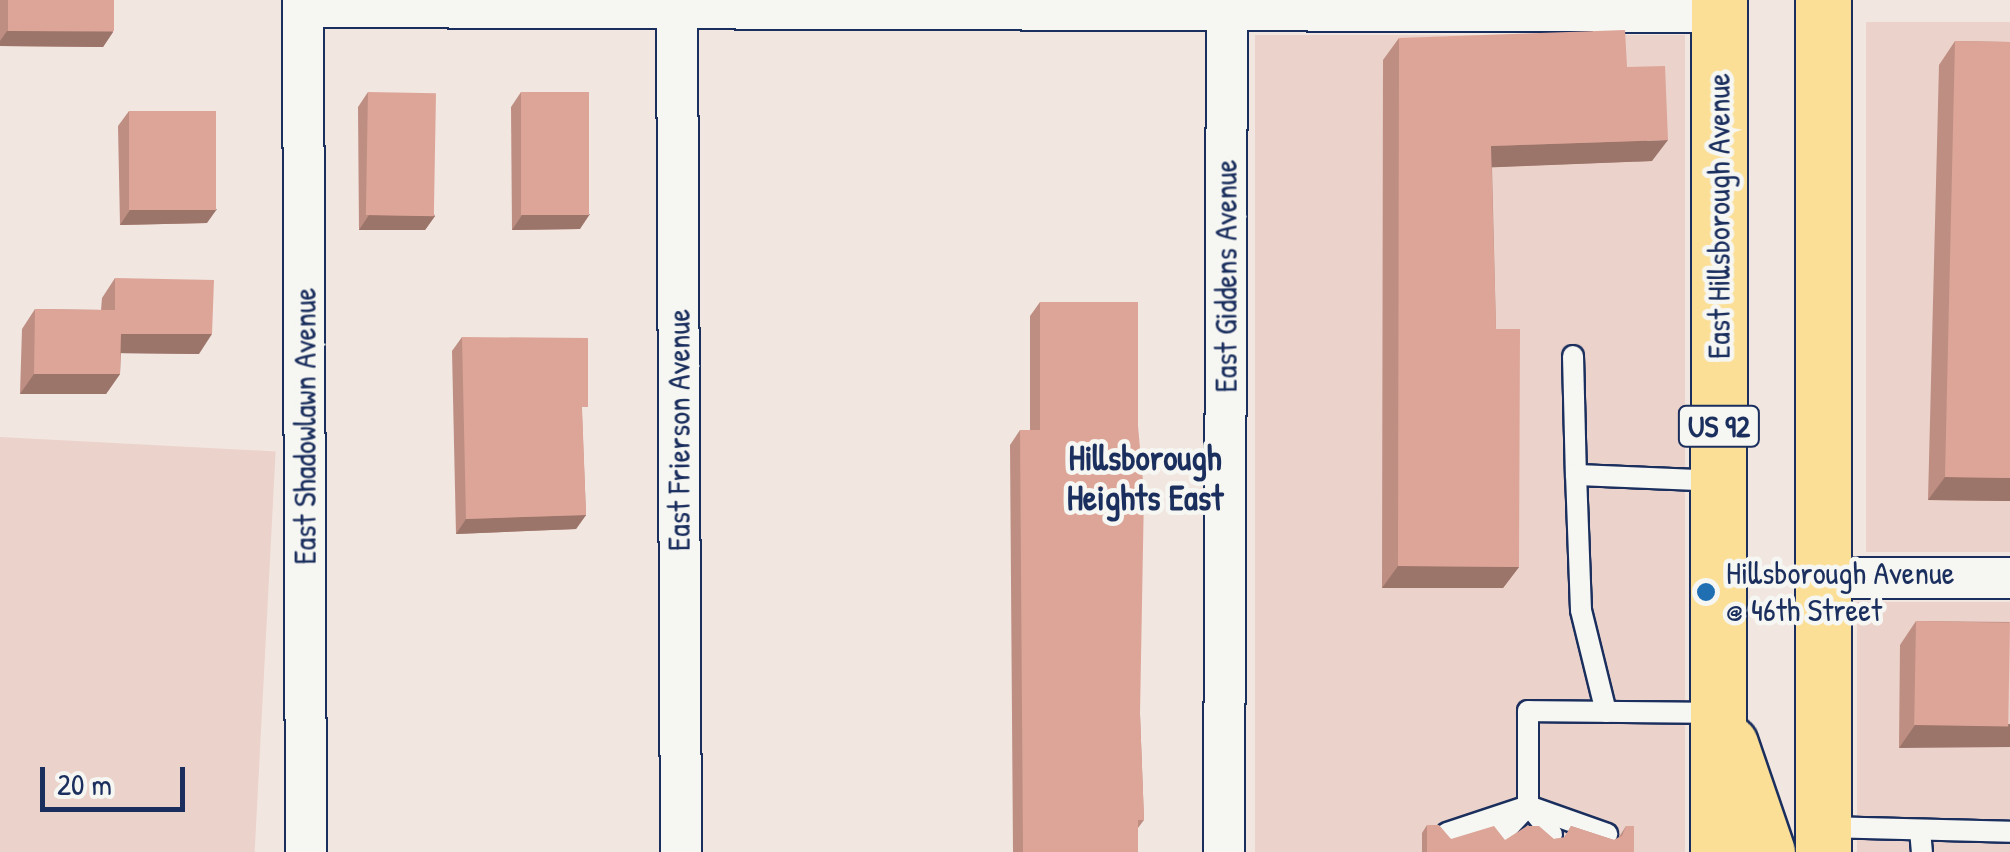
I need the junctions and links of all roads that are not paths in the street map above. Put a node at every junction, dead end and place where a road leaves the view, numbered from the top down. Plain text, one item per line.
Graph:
1 (1823, 0) edge
2 (304, 4) edge
3 (1227, 5) edge
4 (1720, 6) edge
5 (677, 8) junction
6 (1573, 356) dead end
7 (1576, 475) junction
8 (1719, 481) junction
9 (1823, 578) junction
10 (2010, 578) edge
11 (1606, 712) junction
12 (1718, 713) junction
13 (1528, 806) junction
14 (1920, 830) junction
15 (2010, 832) edge
16 (1446, 833) edge
17 (1502, 834) edge
18 (1552, 834) edge
19 (1607, 834) edge
20 (1823, 840) edge
21 (306, 852) edge
22 (681, 852) edge
23 (1224, 852) edge
24 (1718, 852) edge
25 (1767, 852) edge
26 (1922, 852) edge

1 - 9 main road
2 - 5 street
2 - 21 street, East Shadowlawn Avenue
3 - 4 street
3 - 5 street
3 - 23 street, East Giddens Avenue
4 - 8 main road, East Hillsborough Avenue / US 92
5 - 22 street, East Frierson Avenue
6 - 7 lane
7 - 8 lane
7 - 11 lane
8 - 12 main road, East Hillsborough Avenue / US 92
9 - 10 street
9 - 20 main road
11 - 12 lane
11 - 13 lane
12 - 24 main road, East Hillsborough Avenue / US 92
12 - 25 main road
13 - 16 lane
13 - 17 lane
13 - 18 lane
13 - 19 lane
14 - 15 lane
14 - 20 lane
14 - 26 lane

